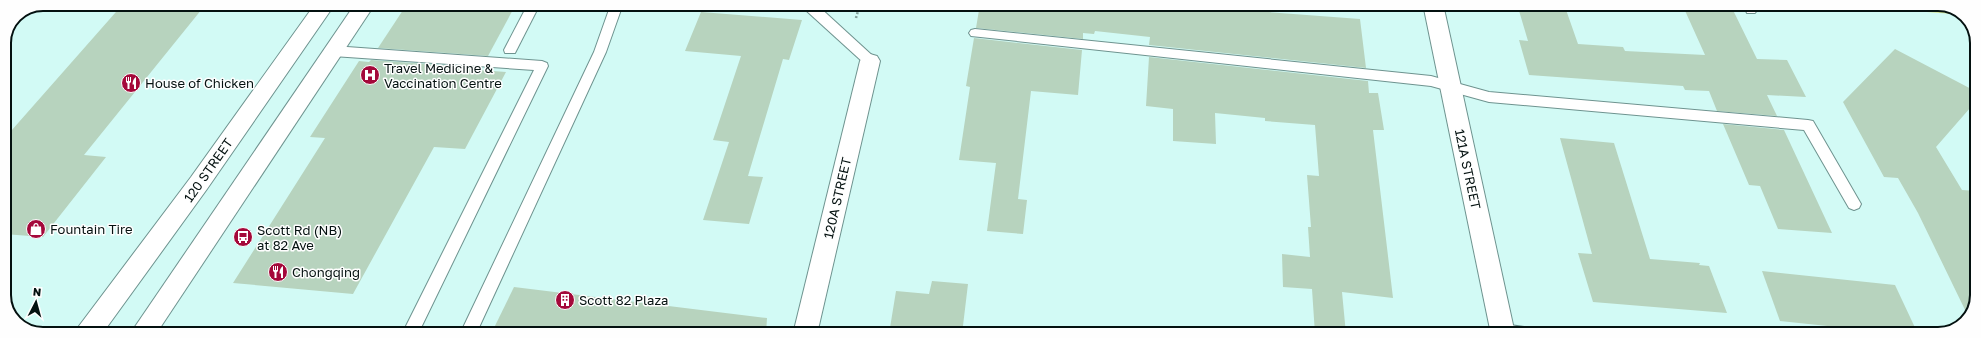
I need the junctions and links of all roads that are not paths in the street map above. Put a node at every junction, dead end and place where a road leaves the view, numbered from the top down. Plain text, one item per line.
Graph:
1 (320, 11) edge
2 (360, 11) edge
3 (530, 11) edge
4 (615, 11) edge
5 (815, 11) edge
6 (1434, 11) edge
7 (975, 33) dead end
8 (510, 50) dead end
9 (333, 51) junction
10 (870, 62) joint
11 (1451, 88) junction
12 (1854, 204) dead end
13 (93, 327) edge
14 (147, 327) edge
15 (413, 327) edge
16 (471, 327) edge
17 (807, 327) edge
18 (1502, 327) edge

1 - 13 main road, 120 STREET
2 - 9 main road
3 - 8 lane
4 - 16 lane
5 - 10 lane
6 - 11 main road, 121A STREET
7 - 11 lane
9 - 14 main road
9 - 15 lane
10 - 17 main road, 120A STREET
11 - 12 lane
11 - 18 main road, 121A STREET

